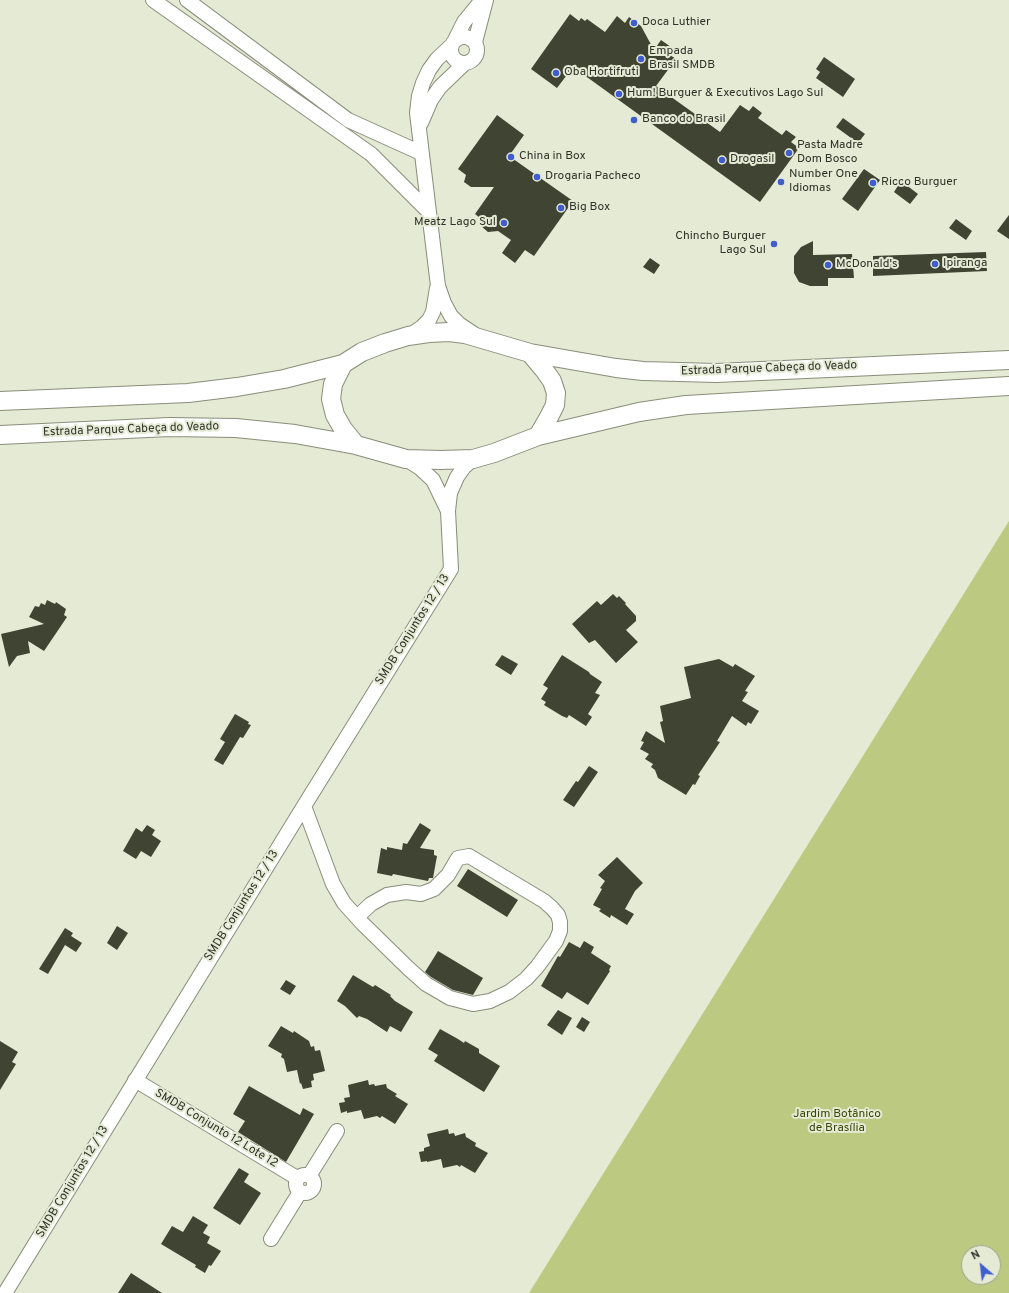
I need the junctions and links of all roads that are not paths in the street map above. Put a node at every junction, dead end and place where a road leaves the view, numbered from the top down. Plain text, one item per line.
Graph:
1 (153, 0) edge
2 (187, 0) edge
3 (482, 0) edge
4 (486, 0) edge
5 (475, 42) junction
6 (453, 43) junction
7 (464, 63) junction
8 (418, 129) junction
9 (421, 153) junction
10 (428, 211) junction
11 (438, 286) junction
12 (408, 336) junction
13 (479, 337) junction
14 (530, 353) junction
15 (1009, 360) edge
16 (343, 364) junction
17 (1009, 386) edge
18 (0, 402) edge
19 (0, 435) edge
20 (538, 436) junction
21 (356, 445) junction
22 (406, 459) junction
23 (473, 459) junction
24 (448, 511) junction
25 (304, 806) junction
26 (357, 917) junction
27 (135, 1080) junction
28 (337, 1131) dead end
29 (302, 1182) junction
30 (271, 1239) dead end
31 (5, 1293) edge

1 - 10 street
2 - 9 street
3 - 6 street
4 - 5 street
5 - 6 street
5 - 7 street
6 - 7 street
6 - 8 street
7 - 8 street
8 - 9 street
9 - 10 street
10 - 11 street
11 - 12 street
11 - 13 street
12 - 13 main road, Estrada Parque Cabeça do Veado
12 - 16 main road, Estrada Parque Cabeça do Veado
13 - 14 main road, Estrada Parque Cabeça do Veado
14 - 15 main road, Estrada Parque Cabeça do Veado
14 - 20 main road
16 - 18 main road
16 - 21 main road
17 - 20 main road
19 - 21 main road, Estrada Parque Cabeça do Veado
20 - 23 main road, Estrada Parque Cabeça do Veado
21 - 22 main road, Estrada Parque Cabeça do Veado
22 - 23 main road, Estrada Parque Cabeça do Veado
22 - 24 street, SMDB Conjuntos 12 / 13
23 - 24 street, SMDB Conjuntos 12 / 13
24 - 25 street, SMDB Conjuntos 12 / 13
25 - 26 street
25 - 27 street, SMDB Conjuntos 12 / 13
26 - 26 street
27 - 29 street, SMDB Conjunto 12 Lote 12
27 - 31 street, SMDB Conjuntos 12 / 13
28 - 29 street
29 - 30 street

